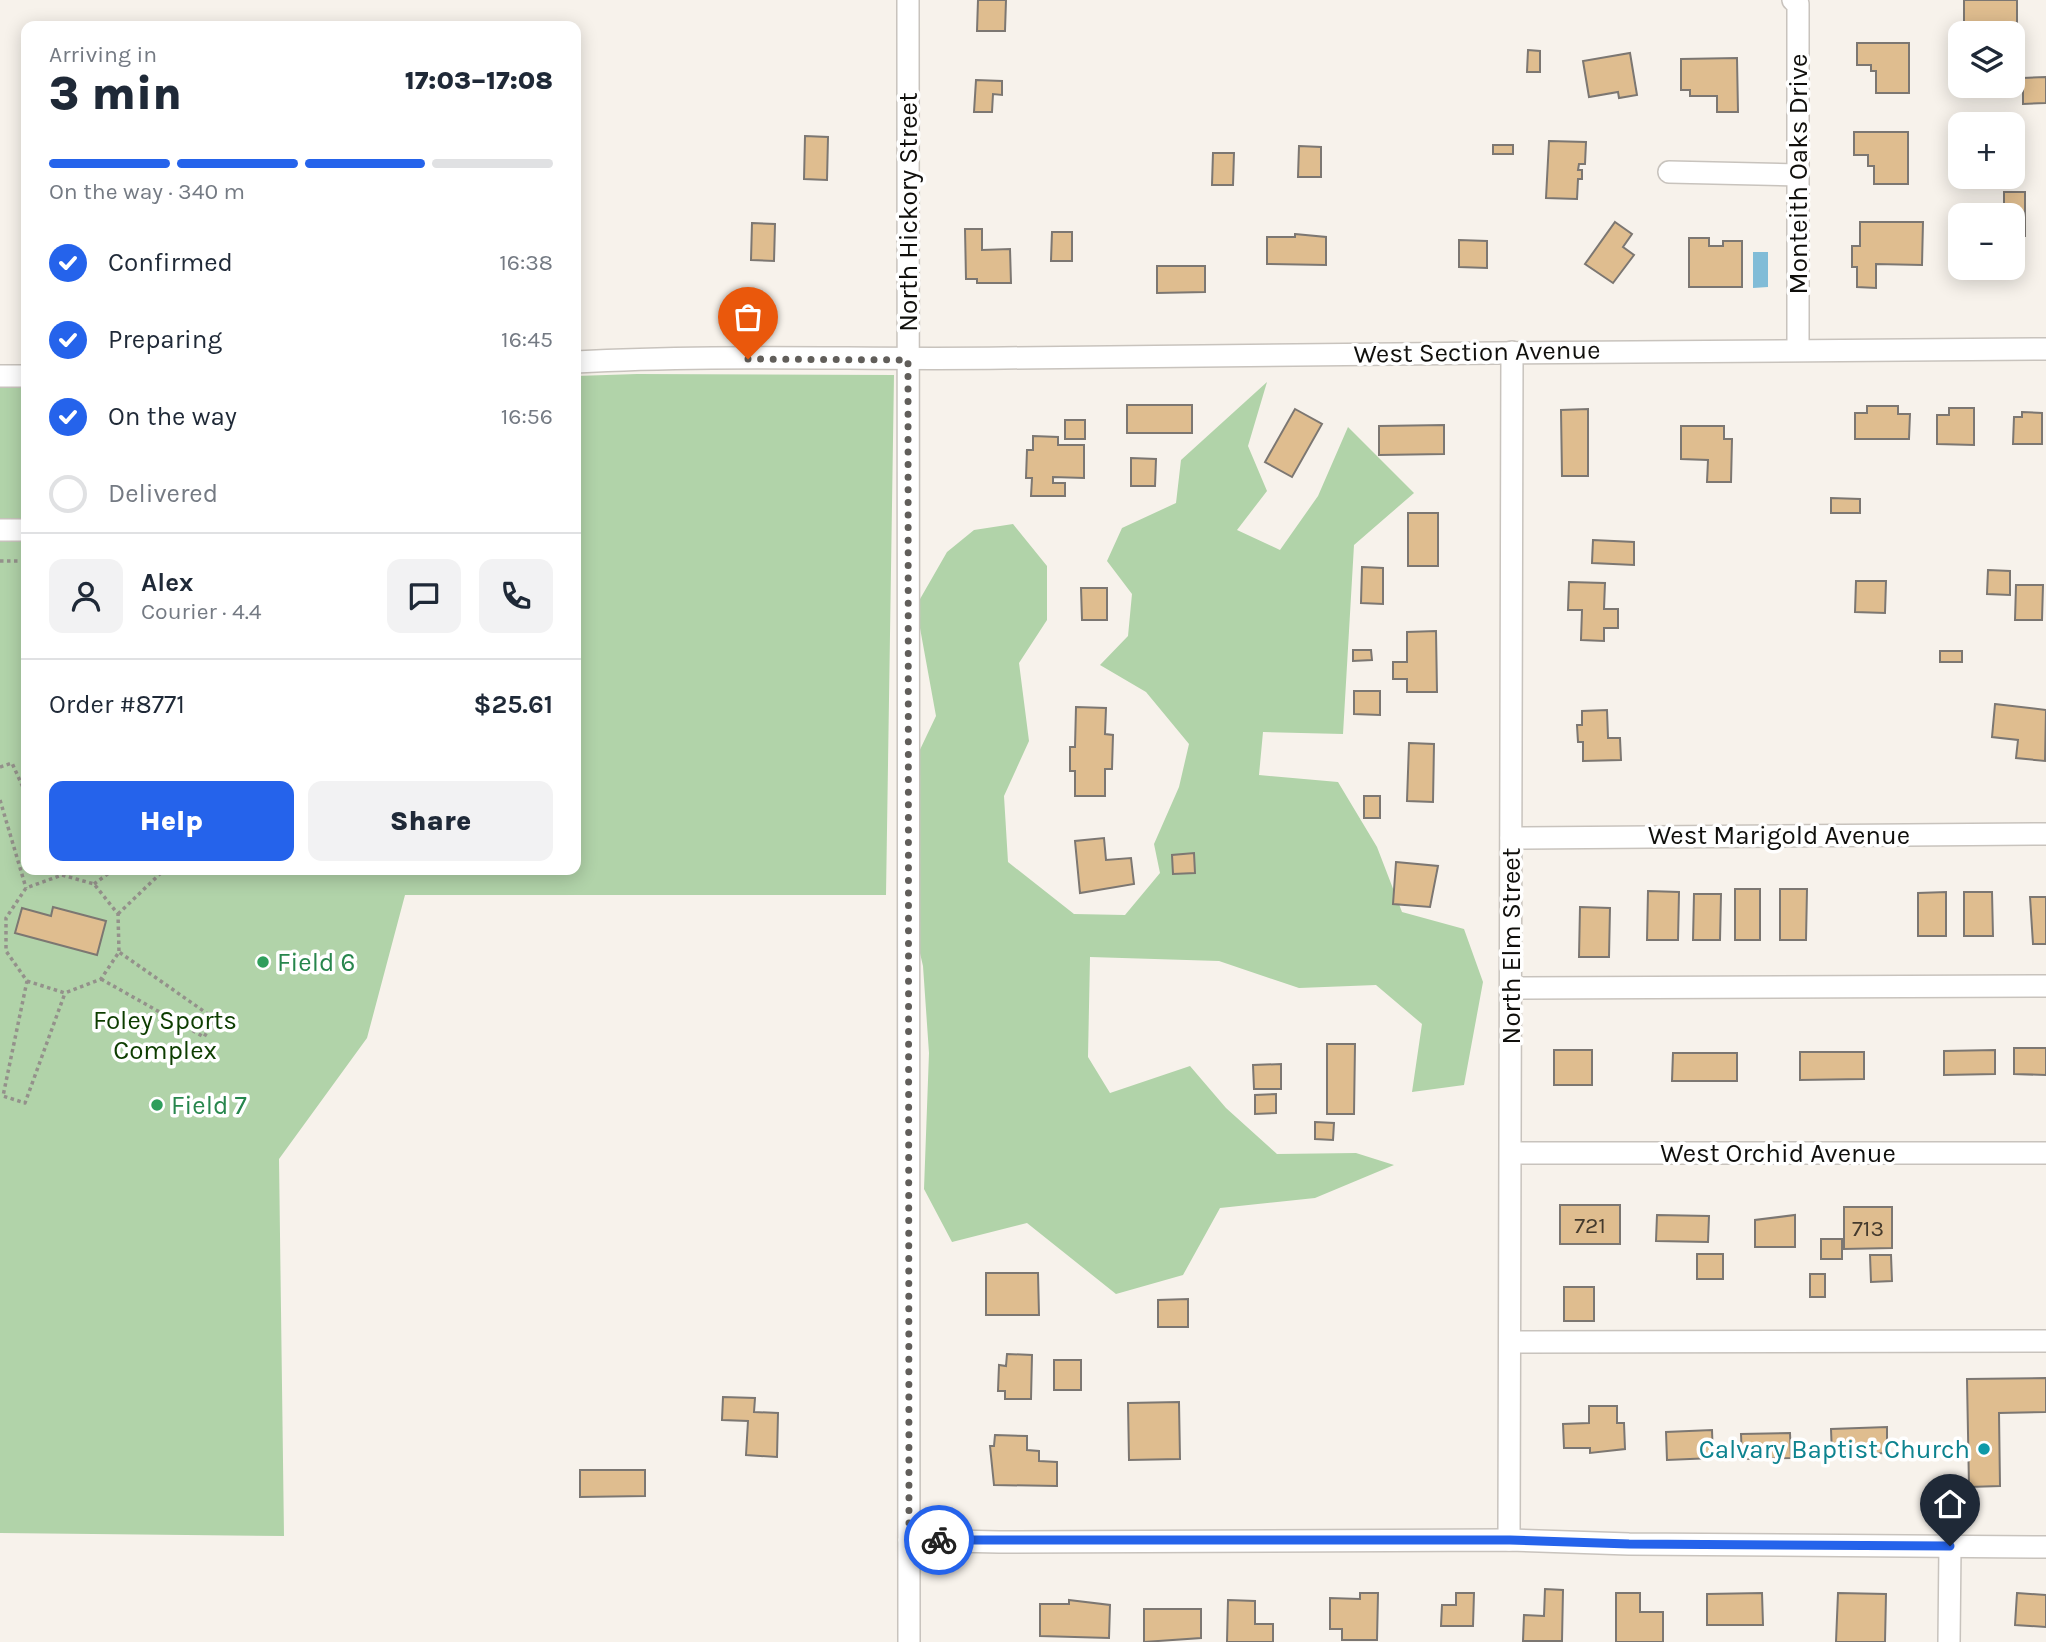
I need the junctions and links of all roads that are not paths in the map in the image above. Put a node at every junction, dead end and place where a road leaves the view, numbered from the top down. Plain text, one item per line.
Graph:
1 (908, 0) edge
2 (1799, 1) edge
3 (1669, 172) dead end
4 (1798, 175) junction
5 (2046, 349) edge
6 (1798, 350) junction
7 (1512, 352) junction
8 (908, 360) junction
9 (581, 362) edge
10 (0, 376) edge
11 (21, 376) edge
12 (0, 530) edge
13 (21, 530) edge
14 (2046, 834) edge
15 (1511, 838) junction
16 (2046, 986) edge
17 (1511, 988) junction
18 (1511, 1153) junction
19 (2046, 1153) edge
20 (2046, 1341) edge
21 (1510, 1342) junction
22 (909, 1539) junction
23 (1510, 1540) junction
24 (1950, 1546) junction
25 (2046, 1547) edge
26 (909, 1642) edge
27 (1949, 1642) edge

1 - 8 street, North Hickory Street
2 - 4 street, Monteith Oaks Drive
3 - 4 street
4 - 6 street, Monteith Oaks Drive
5 - 6 street, West Section Avenue
6 - 7 street, West Section Avenue
7 - 8 street, West Section Avenue
7 - 15 street, North Elm Street
8 - 9 street, West Section Avenue
8 - 22 street, North Hickory Street
10 - 11 street
12 - 13 street
14 - 15 street, West Marigold Avenue
15 - 17 street, North Elm Street
16 - 17 street
17 - 18 street, North Elm Street
18 - 19 street, West Orchid Avenue
18 - 21 street, North Elm Street
20 - 21 street
21 - 23 street, North Elm Street
22 - 23 street
22 - 26 street, North Hickory Street
23 - 24 street
24 - 25 street
24 - 27 street

